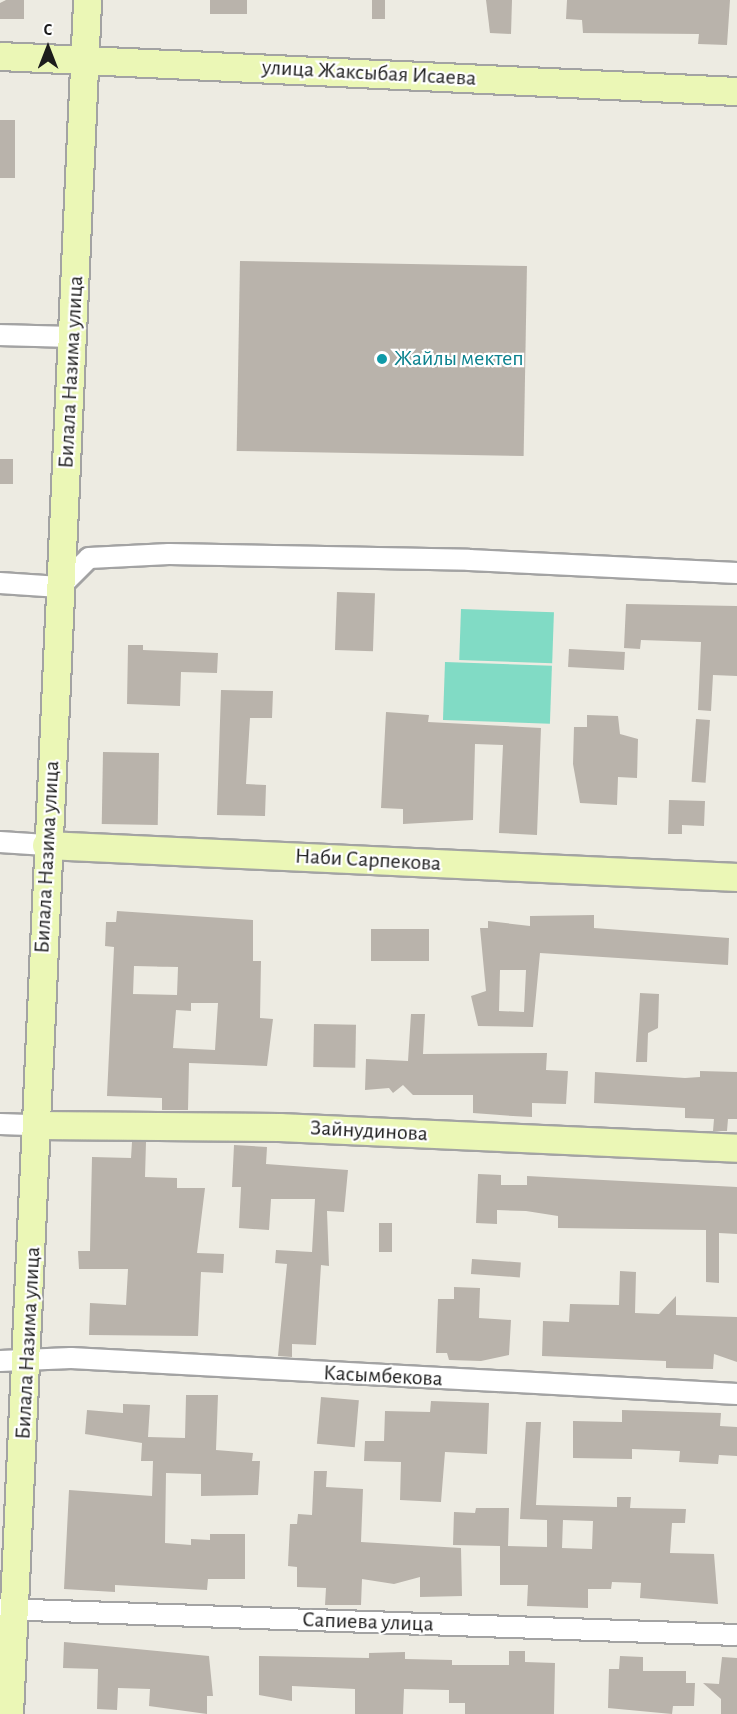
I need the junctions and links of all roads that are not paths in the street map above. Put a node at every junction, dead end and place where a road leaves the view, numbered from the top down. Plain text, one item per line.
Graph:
1 (87, 0) edge
2 (0, 56) edge
3 (84, 61) junction
4 (737, 91) edge
5 (0, 335) edge
6 (72, 337) junction
7 (737, 573) edge
8 (0, 583) edge
9 (60, 587) junction
10 (0, 842) edge
11 (46, 845) junction
12 (737, 877) edge
13 (0, 1124) edge
14 (36, 1125) junction
15 (737, 1148) edge
16 (29, 1360) junction
17 (0, 1361) edge
18 (737, 1394) edge
19 (6, 1610) edge
20 (737, 1635) edge
21 (9, 1714) edge

1 - 3 street, Билала Назима улица
2 - 3 street, улица Жаксыбая Исаева
3 - 4 street, улица Жаксыбая Исаева
3 - 6 street, Билала Назима улица
5 - 6 street
6 - 9 street, Билала Назима улица
7 - 9 street
8 - 9 street
9 - 11 street, Билала Назима улица
10 - 11 street, Наби Сарпекова
11 - 12 street, Наби Сарпекова
11 - 14 street, Билала Назима улица
13 - 14 street, Зайнудинова
14 - 15 street, Зайнудинова
14 - 16 street, Билала Назима улица
16 - 17 street, Касымбекова
16 - 18 street, Касымбекова
16 - 19 street, Билала Назима улица
19 - 20 street, Сапиева улица
19 - 21 street, Билала Назима улица

